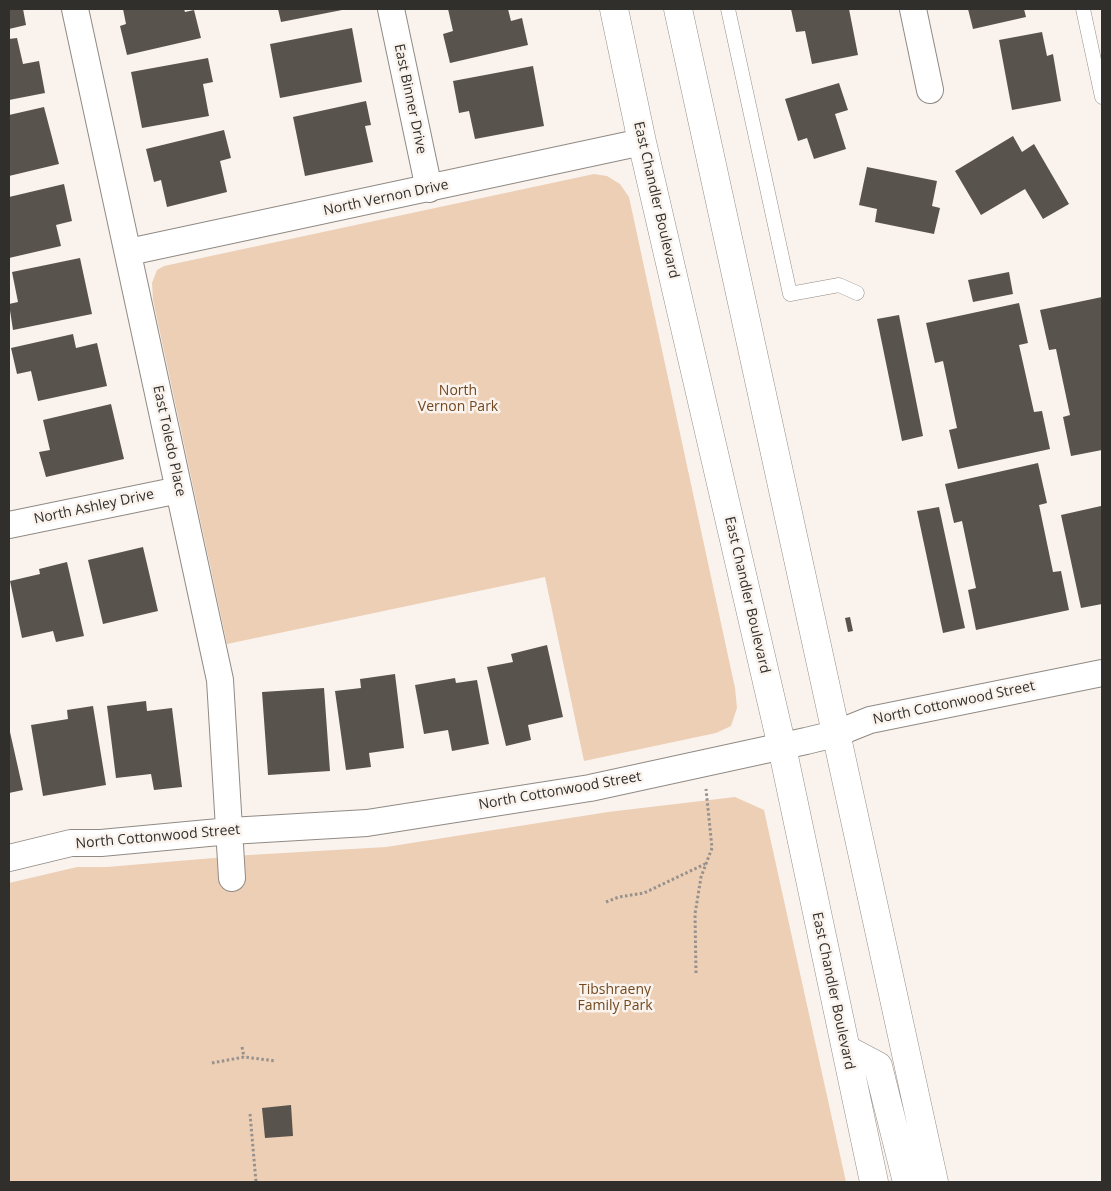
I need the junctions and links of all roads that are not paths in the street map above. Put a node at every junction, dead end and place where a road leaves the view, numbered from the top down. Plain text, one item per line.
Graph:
1 (75, 9) edge
2 (391, 9) edge
3 (614, 9) edge
4 (678, 9) edge
5 (728, 9) edge
6 (912, 9) edge
7 (1083, 9) edge
8 (930, 90) dead end
9 (1102, 97) edge
10 (642, 142) junction
11 (429, 189) junction
12 (129, 252) junction
13 (857, 293) dead end
14 (179, 490) junction
15 (9, 525) edge
16 (1102, 673) edge
17 (835, 734) junction
18 (782, 747) junction
19 (230, 831) junction
20 (9, 858) edge
21 (232, 878) dead end
22 (846, 1049) junction
23 (874, 1182) edge
24 (907, 1182) edge
25 (934, 1182) edge

1 - 12 street, East Toledo Place
2 - 11 street, East Binner Drive
3 - 10 main road, East Chandler Boulevard
4 - 17 main road
5 - 13 lane
6 - 8 street
7 - 9 lane
10 - 11 street, North Vernon Drive
10 - 18 main road, East Chandler Boulevard
11 - 12 street, North Vernon Drive
12 - 14 street, East Toledo Place
14 - 15 street, North Ashley Drive
14 - 19 street, East Toledo Place
16 - 17 street, North Cottonwood Street
17 - 18 street, North Cottonwood Street
17 - 25 main road
18 - 19 street, North Cottonwood Street
18 - 22 main road, East Chandler Boulevard
19 - 20 street, North Cottonwood Street
19 - 21 street, East Toledo Place
22 - 23 main road, East Chandler Boulevard
22 - 24 main road

